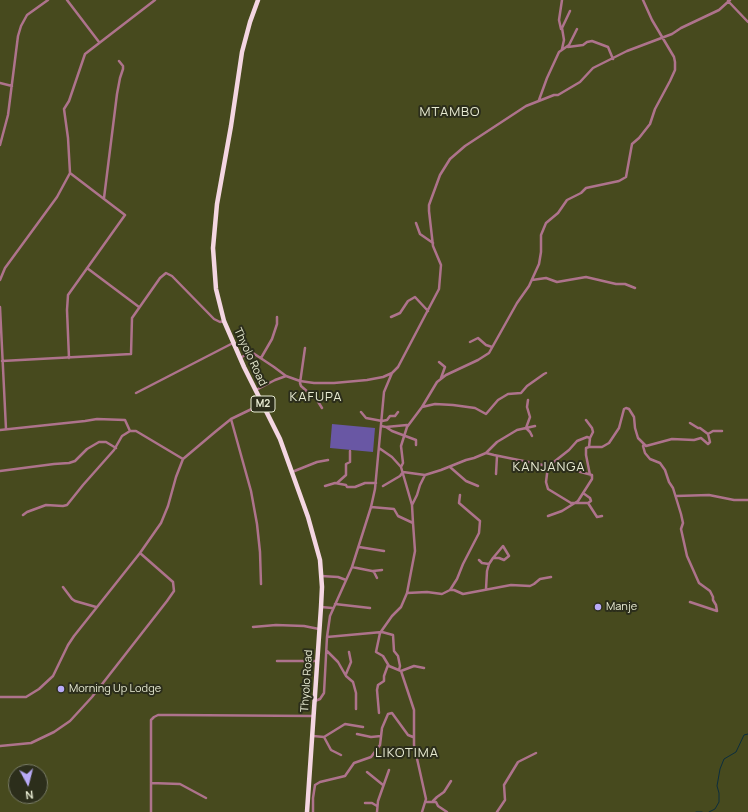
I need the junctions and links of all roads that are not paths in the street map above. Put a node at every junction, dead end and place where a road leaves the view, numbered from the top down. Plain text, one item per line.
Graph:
1 (48, 0) edge
2 (67, 0) edge
3 (155, 0) edge
4 (258, 0) edge
5 (562, 0) edge
6 (643, 0) edge
7 (729, 1) edge
8 (570, 11) dead end
9 (748, 22) edge
10 (577, 29) dead end
11 (562, 31) junction
12 (663, 38) junction
13 (99, 42) junction
14 (567, 47) junction
15 (561, 49) junction
16 (613, 59) junction
17 (119, 61) dead end
18 (0, 82) edge
19 (12, 86) junction
20 (539, 100) junction
21 (0, 145) edge
22 (70, 173) junction
23 (104, 198) junction
24 (416, 223) dead end
25 (433, 243) junction
26 (87, 268) junction
27 (0, 280) edge
28 (532, 280) junction
29 (634, 288) dead end
30 (0, 307) edge
31 (139, 307) junction
32 (428, 311) junction
33 (277, 317) dead end
34 (391, 317) dead end
35 (224, 321) junction
36 (233, 342) junction
37 (470, 342) dead end
38 (492, 347) junction
39 (305, 348) dead end
40 (69, 358) junction
41 (240, 358) junction
42 (261, 358) junction
43 (2, 361) junction
44 (439, 362) dead end
45 (392, 373) junction
46 (546, 373) dead end
47 (286, 376) junction
48 (441, 378) junction
49 (300, 381) junction
50 (256, 390) junction
51 (136, 393) dead end
52 (528, 400) dead end
53 (263, 404) junction
54 (422, 407) junction
55 (322, 408) dead end
56 (361, 412) dead end
57 (398, 412) dead end
58 (231, 419) junction
59 (586, 420) dead end
60 (382, 421) junction
61 (690, 423) dead end
62 (408, 425) junction
63 (381, 426) junction
64 (535, 426) dead end
65 (386, 427) junction
66 (526, 428) junction
67 (6, 429) junction
68 (0, 430) edge
69 (130, 430) junction
70 (722, 431) dead end
71 (708, 434) junction
72 (404, 435) junction
73 (532, 436) dead end
74 (590, 438) junction
75 (644, 444) junction
76 (416, 446) dead end
77 (589, 446) junction
78 (116, 448) junction
79 (379, 448) junction
80 (350, 451) dead end
81 (486, 453) junction
82 (497, 456) junction
83 (183, 459) junction
84 (328, 460) dead end
85 (450, 466) junction
86 (549, 466) junction
87 (401, 467) junction
88 (0, 472) edge
89 (292, 472) junction
90 (403, 472) junction
91 (496, 474) dead end
92 (425, 475) junction
93 (590, 475) junction
94 (376, 483) junction
95 (337, 484) junction
96 (325, 486) dead end
97 (383, 486) dead end
98 (478, 486) dead end
99 (582, 492) junction
100 (460, 495) dead end
101 (675, 496) junction
102 (748, 500) edge
103 (575, 503) junction
104 (588, 503) junction
105 (412, 504) junction
106 (371, 507) junction
107 (24, 515) dead end
108 (548, 516) dead end
109 (602, 516) dead end
110 (413, 522) junction
111 (359, 547) junction
112 (384, 551) dead end
113 (140, 553) junction
114 (493, 558) junction
115 (479, 560) dead end
116 (489, 564) junction
117 (352, 567) junction
118 (382, 570) dead end
119 (372, 571) junction
120 (321, 576) junction
121 (551, 577) dead end
122 (377, 578) dead end
123 (346, 580) junction
124 (261, 584) dead end
125 (63, 587) dead end
126 (450, 590) junction
127 (486, 590) junction
128 (407, 593) junction
129 (690, 602) dead end
130 (335, 604) junction
131 (96, 607) junction
132 (321, 607) junction
133 (332, 608) junction
134 (370, 608) dead end
135 (253, 627) dead end
136 (320, 629) junction
137 (380, 633) junction
138 (327, 637) junction
139 (326, 651) junction
140 (349, 652) dead end
141 (277, 661) dead end
142 (318, 661) junction
143 (388, 665) junction
144 (424, 668) dead end
145 (400, 671) junction
146 (345, 674) junction
147 (0, 697) edge
148 (315, 701) junction
149 (356, 709) dead end
150 (379, 713) dead end
151 (314, 716) junction
152 (363, 727) dead end
153 (357, 734) dead end
154 (313, 736) junction
155 (381, 736) junction
156 (324, 737) junction
157 (413, 737) junction
158 (0, 746) edge
159 (536, 753) dead end
160 (341, 755) dead end
161 (389, 770) dead end
162 (367, 772) dead end
163 (451, 781) dead end
164 (152, 784) junction
165 (383, 785) junction
166 (206, 798) dead end
167 (310, 799) junction
168 (433, 801) junction
169 (365, 802) dead end
170 (426, 802) junction
171 (377, 806) junction
172 (151, 812) edge
173 (307, 812) edge
174 (313, 812) edge
175 (377, 812) edge
176 (422, 812) edge
177 (447, 812) edge
178 (498, 812) edge

1 - 19 street
2 - 13 street
3 - 13 street
4 - 35 highway, Thyolo Road / M2
5 - 11 street
6 - 12 street
7 - 9 street
7 - 12 street
8 - 11 street
10 - 14 street
11 - 15 street
12 - 16 street
12 - 28 street
13 - 22 street
14 - 15 street
14 - 16 street
15 - 20 street
16 - 20 street
17 - 23 street
18 - 19 street
19 - 21 street
20 - 25 street
22 - 23 street
22 - 27 street
23 - 26 street
24 - 25 street
25 - 32 street
26 - 31 street
26 - 40 street
28 - 29 street
28 - 38 street
30 - 43 street
31 - 35 street
31 - 40 street
32 - 34 street
32 - 45 street
33 - 42 street
35 - 36 highway, Thyolo Road / M2
36 - 41 highway, Thyolo Road / M2
36 - 51 street
37 - 38 street
38 - 48 street
39 - 49 street
40 - 43 street
41 - 42 street
41 - 50 highway, Thyolo Road / M2
42 - 47 street
43 - 67 street
44 - 48 street
45 - 49 street
45 - 60 street
46 - 54 street
47 - 49 street
47 - 50 street
48 - 54 street
49 - 55 street
50 - 53 highway, Thyolo Road / M2
52 - 66 street
53 - 58 street
53 - 89 highway, Thyolo Road / M2
54 - 62 street
56 - 60 street
57 - 60 street
58 - 83 street
58 - 124 street
59 - 74 street
60 - 63 street
61 - 71 street
62 - 65 street
62 - 72 street
63 - 65 street
63 - 79 street
64 - 66 street
65 - 72 street
66 - 73 street
66 - 81 street
67 - 68 street
67 - 69 street
69 - 78 street
69 - 83 street
70 - 71 street
71 - 75 street
72 - 76 street
72 - 87 street
74 - 77 street
74 - 86 street
75 - 77 street
75 - 101 street
77 - 93 street
78 - 88 street
78 - 107 street
79 - 87 street
79 - 94 street
80 - 95 street
81 - 82 street
81 - 85 street
82 - 86 street
82 - 91 street
83 - 113 street
84 - 89 street
85 - 92 street
85 - 98 street
86 - 93 street
86 - 103 street
87 - 90 street
89 - 120 highway, Thyolo Road / M2
90 - 92 street
90 - 97 street
90 - 105 street
92 - 105 street
93 - 99 street
94 - 95 street
94 - 106 street
95 - 96 street
99 - 103 street
99 - 104 street
100 - 126 street
101 - 102 street
101 - 129 street
103 - 104 street
103 - 108 street
104 - 109 street
105 - 110 street
106 - 110 street
106 - 111 street
110 - 128 street
111 - 112 street
111 - 117 street
113 - 131 street
113 - 158 street
114 - 114 street
114 - 116 street
115 - 116 street
116 - 127 street
117 - 119 street
117 - 123 street
118 - 119 street
119 - 122 street
120 - 123 street
120 - 132 highway, Thyolo Road / M2
121 - 127 street
123 - 130 street
125 - 131 street
126 - 127 street
126 - 128 street
128 - 137 street
130 - 133 street
130 - 134 street
131 - 147 street
132 - 133 street
132 - 136 highway, Thyolo Road / M2
133 - 138 street
135 - 136 street
136 - 142 highway, Thyolo Road / M2
137 - 138 street
137 - 143 street
137 - 145 street
138 - 139 street
139 - 146 street
139 - 148 street
140 - 146 street
141 - 142 street
142 - 148 highway, Thyolo Road / M2
143 - 145 street
143 - 150 street
144 - 145 street
145 - 157 street
146 - 149 street
148 - 151 highway, Thyolo Road / M2
151 - 154 highway, Thyolo Road / M2
151 - 164 street
152 - 156 street
153 - 155 street
154 - 156 street
154 - 167 highway, Thyolo Road / M2
155 - 157 street
155 - 167 street
156 - 160 street
157 - 170 street
159 - 178 street
161 - 165 street
162 - 165 street
163 - 168 street
164 - 166 street
164 - 172 street
165 - 171 street
167 - 173 highway, Thyolo Road / M2
167 - 174 street
168 - 170 street
168 - 177 street
169 - 171 street
170 - 176 street
171 - 175 street

